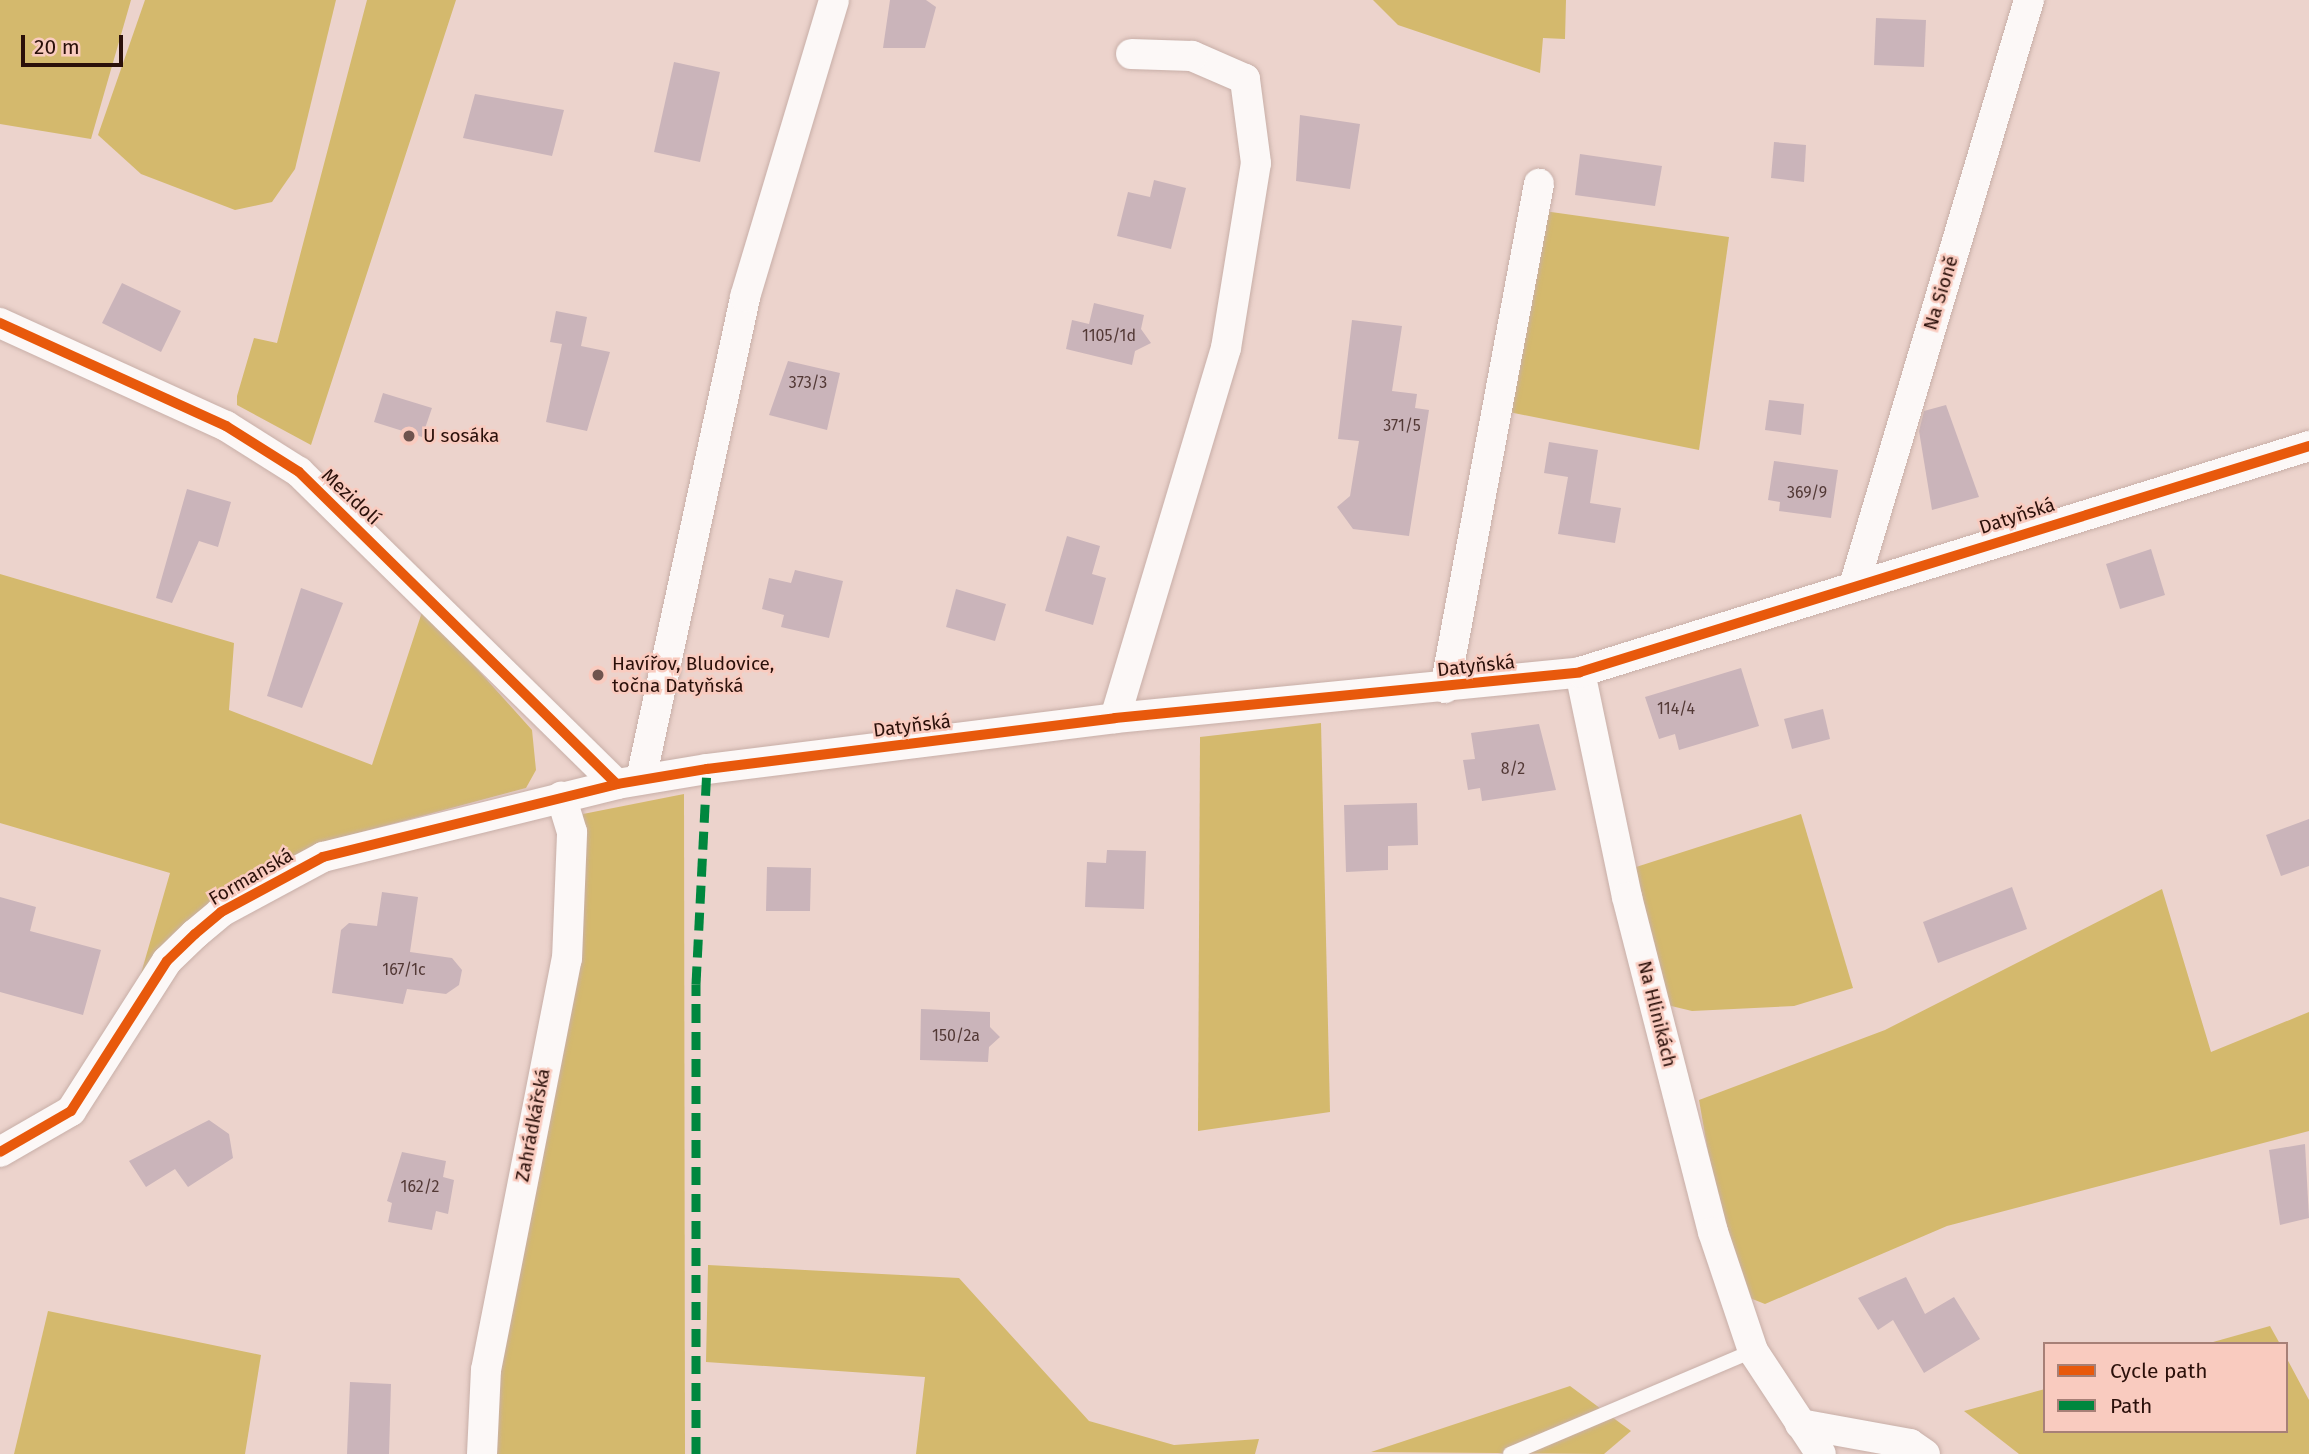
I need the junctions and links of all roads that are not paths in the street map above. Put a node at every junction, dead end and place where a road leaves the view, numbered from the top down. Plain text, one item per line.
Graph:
1 (834, 0) edge
2 (2029, 0) edge
3 (1131, 54) dead end
4 (1539, 184) dead end
5 (0, 323) edge
6 (2309, 446) edge
7 (1854, 586) junction
8 (1580, 672) junction
9 (1445, 688) junction
10 (1115, 718) junction
11 (629, 781) junction
12 (561, 797) junction
13 (0, 1152) edge
14 (1753, 1351) junction
15 (1800, 1424) junction
16 (482, 1454) edge
17 (1510, 1454) edge
18 (1821, 1454) edge
19 (1925, 1454) edge

1 - 11 street
2 - 7 street, Na Sioně
3 - 10 street
4 - 9 street, Datyňská
5 - 11 street, Mezidolí
6 - 7 street, Datyňská
7 - 8 street, Datyňská
8 - 9 street, Datyňská
8 - 14 street, Na Hlinikách
9 - 10 street, Datyňská
10 - 11 street, Datyňská
11 - 12 street, Formanská
12 - 13 street, Formanská
12 - 16 street, Zahrádkářská
14 - 15 street, Na Hlinikách
14 - 17 lane
15 - 18 street, Na Hlinikách
15 - 19 street

